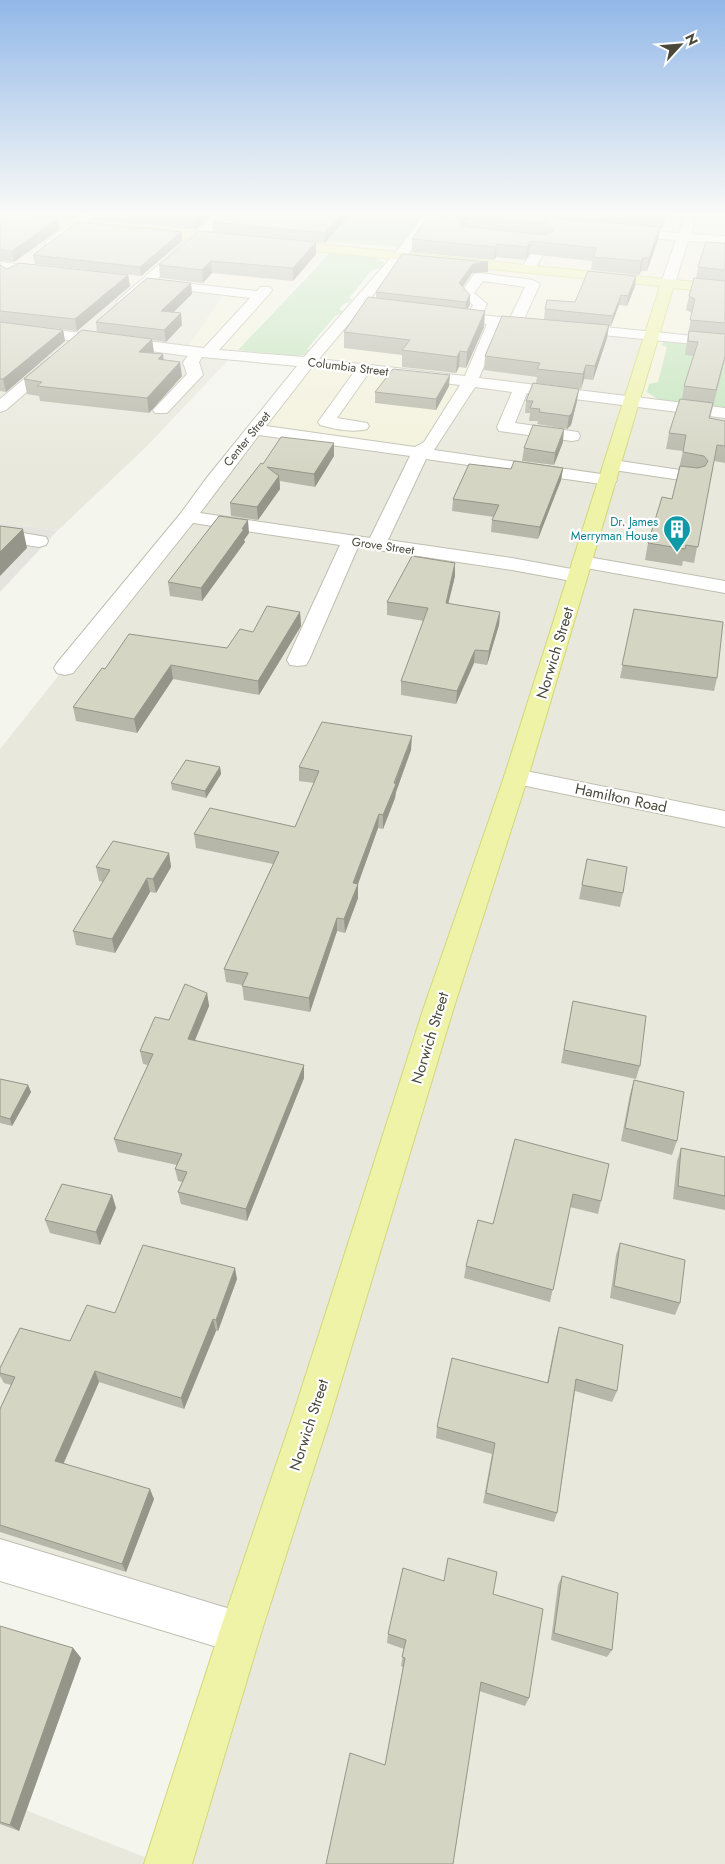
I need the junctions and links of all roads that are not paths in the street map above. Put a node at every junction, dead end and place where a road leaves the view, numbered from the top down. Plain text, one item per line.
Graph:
1 (127, 299) edge
2 (256, 299) edge
3 (361, 299) edge
4 (456, 299) edge
5 (461, 299) edge
6 (526, 299) edge
7 (663, 299) edge
8 (356, 305) junction
9 (374, 308) edge
10 (114, 310) edge
11 (473, 319) junction
12 (494, 322) junction
13 (515, 324) junction
14 (0, 327) edge
15 (93, 327) dead end
16 (651, 335) junction
17 (80, 337) junction
18 (725, 343) edge
19 (203, 353) junction
20 (308, 362) junction
21 (364, 369) junction
22 (470, 382) junction
23 (521, 388) junction
24 (632, 401) junction
25 (0, 406) edge
26 (161, 410) dead end
27 (725, 413) edge
28 (267, 414) junction
29 (287, 417) dead end
30 (306, 419) dead end
31 (326, 422) junction
32 (255, 429) junction
33 (381, 429) dead end
34 (417, 434) dead end
35 (436, 436) junction
36 (572, 436) dead end
37 (420, 451) junction
38 (611, 472) junction
39 (694, 477) edge
40 (188, 517) junction
41 (0, 535) edge
42 (39, 541) dead end
43 (350, 541) junction
44 (376, 545) junction
45 (579, 569) junction
46 (725, 587) edge
47 (298, 660) dead end
48 (65, 668) dead end
49 (516, 778) junction
50 (725, 819) edge
51 (0, 1560) edge
52 (240, 1633) junction
53 (168, 1864) edge

1 - 10 street
2 - 19 street
3 - 8 street, Center Street
4 - 11 street
5 - 11 street
6 - 13 street
7 - 16 main road, Norwich Street
8 - 9 street
8 - 20 street, Center Street
11 - 12 street
12 - 13 street
12 - 22 street
13 - 16 street
14 - 17 street, Columbia Street
15 - 17 street
16 - 18 street
16 - 24 main road, Norwich Street
17 - 19 street, Columbia Street
17 - 25 street
19 - 20 street, Columbia Street
19 - 26 street
20 - 21 street, Columbia Street
20 - 28 street, Center Street
21 - 22 street, Columbia Street
21 - 31 street
22 - 23 street, Columbia Street
22 - 35 street
23 - 24 street, Columbia Street
23 - 36 street
24 - 27 street, Columbia Street
24 - 38 main road, Norwich Street
28 - 29 street
28 - 32 street, Center Street
30 - 31 street
31 - 33 street
32 - 37 street
32 - 40 street, Center Street
34 - 35 street
35 - 37 street
37 - 38 street
37 - 44 street
38 - 39 street
38 - 45 main road, Norwich Street
40 - 43 street, Grove Street
40 - 48 street, Center Street
41 - 42 street
43 - 44 street, Grove Street
43 - 47 street
44 - 45 street, Grove Street
45 - 46 street, Grove Street
45 - 49 main road, Norwich Street
49 - 50 street, Hamilton Road
49 - 52 main road, Norwich Street
51 - 52 street
52 - 53 main road, Norwich Street

